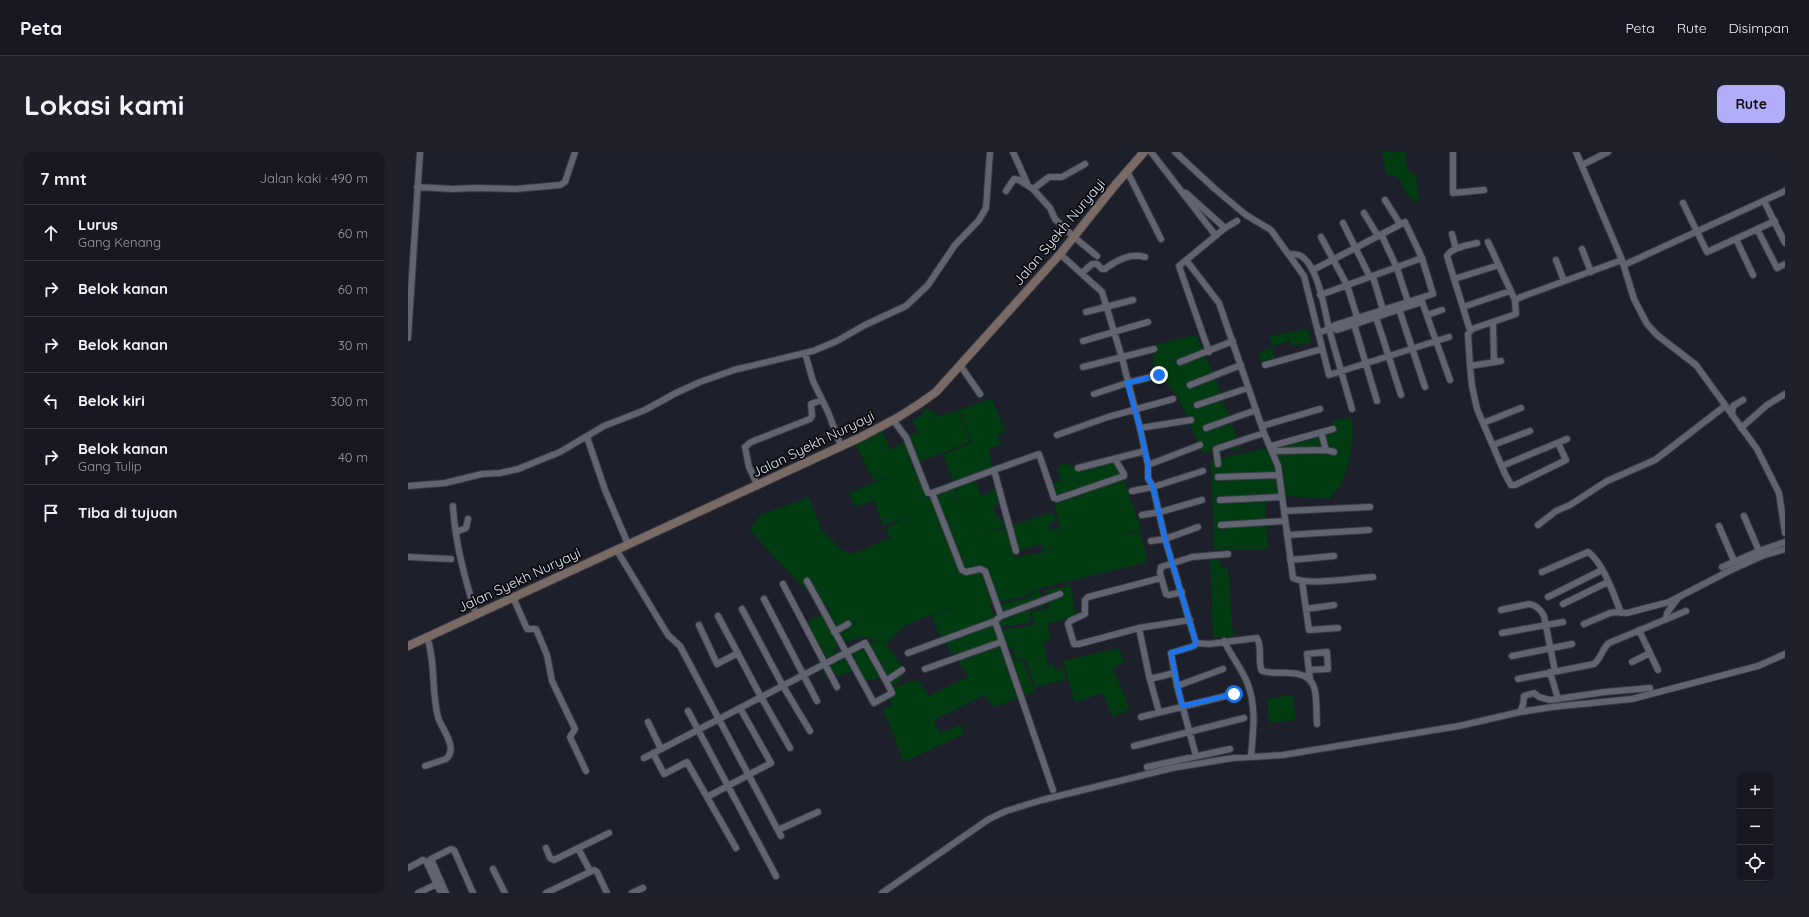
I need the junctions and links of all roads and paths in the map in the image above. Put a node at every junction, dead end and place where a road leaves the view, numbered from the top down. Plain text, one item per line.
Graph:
1 (420, 152) edge
2 (575, 152) edge
3 (990, 152) edge
4 (1013, 152) edge
5 (1144, 152) edge
6 (1151, 152) edge
7 (1176, 152) edge
8 (1453, 152) edge
9 (1576, 152) edge
10 (1608, 152) edge
11 (1085, 164) dead end
12 (1582, 165) junction
13 (1127, 172) junction
14 (1174, 182) junction
15 (417, 187) junction
16 (1031, 187) junction
17 (1484, 190) dead end
18 (1006, 191) dead end
19 (1785, 192) edge
20 (1385, 200) dead end
21 (1764, 201) junction
22 (1684, 203) dead end
23 (1364, 213) dead end
24 (408, 214) edge
25 (416, 215) junction
26 (1237, 221) dead end
27 (1775, 221) junction
28 (1343, 223) dead end
29 (1400, 224) junction
30 (1225, 228) junction
31 (1757, 229) junction
32 (1697, 231) junction
33 (1452, 234) dead end
34 (1379, 235) junction
35 (1216, 236) junction
36 (1074, 237) junction
37 (1321, 237) dead end
38 (1736, 239) junction
39 (1161, 240) dead end
40 (1488, 242) dead end
41 (1477, 243) dead end
42 (1785, 243) edge
43 (1356, 247) junction
44 (1582, 248) dead end
45 (1456, 249) junction
46 (1060, 254) junction
47 (1289, 254) junction
48 (1098, 256) dead end
49 (1145, 257) dead end
50 (1422, 258) junction
51 (1334, 259) junction
52 (1186, 260) junction
53 (1556, 260) dead end
54 (1623, 263) junction
55 (1785, 264) edge
56 (1499, 265) junction
57 (1397, 268) junction
58 (1313, 270) junction
59 (1591, 272) junction
60 (1082, 273) junction
61 (1753, 275) dead end
62 (1371, 277) junction
63 (1454, 279) junction
64 (1564, 282) junction
65 (1347, 285) junction
66 (1510, 291) junction
67 (1320, 295) junction
68 (1133, 300) dead end
69 (1422, 300) junction
70 (1515, 300) junction
71 (1409, 304) junction
72 (1107, 307) junction
73 (1463, 307) junction
74 (1399, 309) junction
75 (1442, 310) dead end
76 (1086, 312) dead end
77 (1383, 312) junction
78 (1427, 315) junction
79 (1376, 317) junction
80 (1148, 322) dead end
81 (1357, 322) junction
82 (1493, 322) junction
83 (1331, 329) junction
84 (1472, 329) junction
85 (1114, 332) junction
86 (1318, 333) junction
87 (1450, 337) dead end
88 (408, 338) edge
89 (1083, 341) dead end
90 (1232, 341) junction
91 (1436, 342) junction
92 (1154, 349) dead end
93 (1411, 349) junction
94 (1322, 350) junction
95 (1209, 352) junction
96 (806, 355) junction
97 (1389, 357) junction
98 (1122, 358) junction
99 (1501, 361) dead end
100 (1180, 362) dead end
101 (1494, 362) junction
102 (1365, 364) junction
103 (960, 365) junction
104 (1241, 365) junction
105 (1265, 365) dead end
106 (1470, 366) junction
107 (1083, 367) dead end
108 (1341, 372) junction
109 (1159, 375) dead end
110 (1450, 380) dead end
111 (1127, 383) junction
112 (1190, 385) dead end
113 (1425, 387) dead end
114 (1248, 388) junction
115 (980, 394) dead end
116 (1094, 394) dead end
117 (1785, 394) edge
118 (1401, 395) dead end
119 (1173, 399) dead end
120 (822, 400) junction
121 (1743, 400) dead end
122 (1377, 401) dead end
123 (1197, 405) dead end
124 (1726, 406) junction
125 (1521, 408) dead end
126 (1135, 409) junction
127 (1320, 409) dead end
128 (1352, 409) dead end
129 (1256, 410) junction
130 (1732, 415) junction
131 (893, 420) junction
132 (1191, 420) dead end
133 (1483, 423) junction
134 (1140, 428) junction
135 (1206, 428) dead end
136 (1741, 428) junction
137 (1263, 429) junction
138 (1333, 429) dead end
139 (1530, 431) dead end
140 (1321, 432) junction
141 (1056, 435) dead end
142 (587, 437) junction
143 (1567, 439) dead end
144 (1558, 443) junction
145 (1200, 445) dead end
146 (1493, 445) junction
147 (841, 446) junction
148 (1272, 449) junction
149 (1326, 450) junction
150 (1145, 451) junction
151 (1334, 452) dead end
152 (1115, 459) junction
153 (1218, 464) dead end
154 (1148, 465) junction
155 (1502, 466) junction
156 (1078, 468) dead end
157 (994, 470) junction
158 (1203, 471) dead end
159 (1279, 475) junction
160 (1218, 477) dead end
161 (408, 486) edge
162 (758, 486) junction
163 (1153, 487) junction
164 (1132, 491) dead end
165 (932, 493) junction
166 (1282, 497) junction
167 (1202, 500) dead end
168 (1220, 500) dead end
169 (453, 506) dead end
170 (1370, 507) dead end
171 (1160, 512) junction
172 (1284, 512) junction
173 (1142, 515) dead end
174 (1744, 516) dead end
175 (468, 519) dead end
176 (1285, 521) junction
177 (1221, 525) dead end
178 (1538, 525) dead end
179 (1719, 526) dead end
180 (1198, 527) dead end
181 (1369, 530) dead end
182 (456, 532) junction
183 (1785, 533) edge
184 (1287, 535) junction
185 (1165, 539) junction
186 (1151, 541) dead end
187 (1785, 542) edge
188 (628, 544) junction
189 (616, 549) junction
190 (1785, 549) edge
191 (1016, 551) dead end
192 (1759, 551) junction
193 (1228, 554) dead end
194 (1334, 556) dead end
195 (408, 558) edge
196 (451, 559) dead end
197 (1290, 560) junction
198 (1734, 561) junction
199 (1173, 562) junction
200 (1722, 567) dead end
201 (1602, 570) junction
202 (1542, 572) dead end
203 (1373, 577) dead end
204 (1161, 578) junction
205 (807, 581) dead end
206 (1302, 581) junction
207 (1608, 582) junction
208 (783, 584) dead end
209 (1182, 592) junction
210 (1060, 594) dead end
211 (513, 597) junction
212 (1548, 597) dead end
213 (1678, 598) junction
214 (764, 599) dead end
215 (1563, 604) dead end
216 (1334, 605) dead end
217 (742, 609) dead end
218 (1306, 609) junction
219 (1501, 610) dead end
220 (1686, 611) dead end
221 (1621, 613) junction
222 (476, 614) junction
223 (718, 616) dead end
224 (1001, 616) junction
225 (1666, 618) junction
226 (1190, 620) junction
227 (995, 621) junction
228 (1563, 622) dead end
229 (848, 624) dead end
230 (1545, 624) junction
231 (1584, 624) dead end
232 (699, 625) dead end
233 (1139, 628) junction
234 (1338, 628) dead end
235 (1639, 630) junction
236 (834, 632) junction
237 (1502, 633) dead end
238 (428, 637) junction
239 (1001, 642) junction
240 (1224, 642) junction
241 (1196, 643) junction
242 (1572, 644) dead end
243 (408, 646) edge
244 (1549, 649) junction
245 (738, 652) junction
246 (845, 653) junction
247 (908, 653) dead end
248 (1650, 653) junction
249 (1785, 654) edge
250 (1512, 656) dead end
251 (1632, 662) dead end
252 (824, 664) junction
253 (925, 669) dead end
254 (1223, 669) dead end
255 (902, 670) dead end
256 (1309, 670) dead end
257 (1658, 670) dead end
258 (1174, 672) junction
259 (1553, 672) junction
260 (803, 675) junction
261 (1518, 678) dead end
262 (1150, 679) junction
263 (1310, 679) junction
264 (886, 681) junction
265 (783, 686) junction
266 (1176, 686) junction
267 (837, 687) dead end
268 (1650, 688) dead end
269 (1234, 694) dead end
270 (761, 697) junction
271 (1558, 698) junction
272 (817, 701) dead end
273 (1182, 706) junction
274 (740, 708) junction
275 (688, 711) dead end
276 (1159, 712) junction
277 (1520, 712) junction
278 (1141, 717) dead end
279 (1244, 718) dead end
280 (719, 719) junction
281 (648, 722) dead end
282 (1317, 724) dead end
283 (698, 730) junction
284 (810, 731) dead end
285 (1190, 733) junction
286 (1134, 746) dead end
287 (790, 748) dead end
288 (661, 749) junction
289 (1230, 749) dead end
290 (653, 753) junction
291 (1196, 756) junction
292 (1251, 756) junction
293 (644, 758) dead end
294 (425, 766) dead end
295 (1147, 767) dead end
296 (586, 771) dead end
297 (748, 774) junction
298 (727, 786) junction
299 (1053, 790) dead end
300 (706, 796) junction
301 (818, 812) dead end
302 (608, 833) dead end
303 (731, 840) junction
304 (724, 844) dead end
305 (546, 848) dead end
306 (578, 848) junction
307 (736, 848) dead end
308 (408, 868) edge
309 (493, 869) dead end
310 (590, 872) junction
311 (776, 876) dead end
312 (437, 884) junction
313 (560, 887) junction
314 (643, 888) dead end
315 (504, 891) edge
316 (418, 893) edge
317 (441, 893) edge
318 (446, 893) edge
319 (473, 893) edge
320 (497, 893) edge
321 (546, 893) edge
322 (563, 893) edge
323 (607, 893) edge
324 (632, 893) edge
325 (882, 893) edge

1 - 15 street
2 - 15 street
3 - 96 street
4 - 16 street
5 - 13 main road, Jalan Syekh Nuryayi
6 - 14 street
7 - 47 street
8 - 17 street
9 - 12 street
10 - 12 street
11 - 16 street
12 - 54 street
13 - 36 main road, Jalan Syekh Nuryayi
13 - 39 street
14 - 30 street
14 - 35 street
15 - 25 street
16 - 18 street
16 - 36 street
19 - 21 street
20 - 29 street
21 - 27 street
21 - 32 street
22 - 32 street
23 - 34 street
24 - 25 street
25 - 88 street
26 - 30 street
27 - 31 street
27 - 42 street
28 - 43 street
29 - 34 street
29 - 50 street
30 - 35 street
31 - 38 street
31 - 55 street
32 - 38 street
32 - 54 street
33 - 45 street
34 - 43 street
34 - 57 street
35 - 52 street
36 - 46 main road, Jalan Syekh Nuryayi
36 - 48 street
37 - 51 street
38 - 61 street
40 - 56 street
41 - 45 street
43 - 51 street
43 - 62 street
44 - 59 street
45 - 63 street
46 - 60 street
46 - 103 main road, Jalan Syekh Nuryayi
47 - 58 street
47 - 86 street
49 - 60 street
50 - 57 street
50 - 69 street
51 - 58 street
51 - 65 street
52 - 90 street
52 - 95 street
53 - 64 street
54 - 59 street
54 - 124 street
56 - 63 street
56 - 66 street
57 - 62 street
57 - 71 street
58 - 67 street
59 - 64 street
60 - 72 street
62 - 65 street
62 - 77 street
63 - 73 street
64 - 70 street
65 - 67 street
65 - 81 street
66 - 70 street
66 - 73 street
67 - 83 street
68 - 72 street
69 - 71 street
69 - 78 street
70 - 82 street
71 - 74 street
71 - 77 street
72 - 76 street
72 - 85 street
73 - 84 street
74 - 77 street
74 - 93 street
75 - 78 street
77 - 79 street
77 - 81 street
78 - 91 street
79 - 81 street
79 - 97 street
80 - 85 street
81 - 83 street
81 - 102 street
82 - 84 street
82 - 101 street
83 - 86 street
83 - 108 street
84 - 106 street
85 - 89 street
85 - 98 street
86 - 94 street
87 - 91 street
90 - 95 street
90 - 104 street
91 - 93 street
91 - 110 street
92 - 98 street
93 - 97 street
93 - 113 street
94 - 105 street
94 - 108 street
95 - 100 street
96 - 120 street
96 - 142 street
97 - 102 street
97 - 118 street
98 - 107 street
98 - 111 street
99 - 101 street
101 - 106 street
102 - 108 street
102 - 122 street
103 - 115 street
103 - 131 main road, Jalan Syekh Nuryayi
104 - 112 street
104 - 114 street
106 - 133 street
108 - 128 street
109 - 111 street
111 - 116 street
111 - 126 street
114 - 123 street
114 - 129 street
117 - 136 street
119 - 126 street
120 - 147 street
120 - 162 street
121 - 130 street
124 - 130 street
124 - 178 street
125 - 133 street
126 - 134 street
126 - 141 street
127 - 137 street
129 - 135 street
129 - 137 street
130 - 136 street
131 - 147 main road, Jalan Syekh Nuryayi
131 - 165 street
132 - 134 street
133 - 146 street
134 - 150 street
136 - 183 street
137 - 148 street
137 - 153 street
138 - 140 street
139 - 146 street
140 - 148 street
140 - 149 street
142 - 161 street
142 - 188 street
143 - 144 street
144 - 155 street
144 - 155 street
145 - 154 street
146 - 155 street
147 - 162 main road, Jalan Syekh Nuryayi
148 - 149 street
148 - 159 street
149 - 151 street
150 - 152 street
150 - 154 street
152 - 156 street
152 - 157 street
154 - 163 street
157 - 165 street
157 - 191 street
158 - 163 street
159 - 160 street
159 - 166 street
162 - 188 main road, Jalan Syekh Nuryayi
163 - 164 street
163 - 171 street
165 - 224 street
166 - 168 street
166 - 172 street
167 - 171 street
169 - 182 street
170 - 172 street
171 - 173 street
171 - 185 street
172 - 176 street
174 - 192 street
175 - 182 street
176 - 177 street
176 - 184 street
179 - 198 street
180 - 185 street
181 - 184 street
182 - 222 street
184 - 197 street
185 - 186 street
185 - 199 street
187 - 192 street
188 - 189 main road, Jalan Syekh Nuryayi
189 - 211 main road, Jalan Syekh Nuryayi
189 - 280 street
190 - 213 street
192 - 198 street
193 - 199 street
194 - 197 street
195 - 196 street
197 - 206 street
198 - 200 street
199 - 204 street
199 - 209 street
201 - 202 street
201 - 207 street
201 - 212 street
203 - 206 street
204 - 209 street
204 - 233 street
205 - 236 street
206 - 218 street
207 - 215 street
207 - 221 street
208 - 252 street
209 - 226 street
210 - 224 street
211 - 222 main road, Jalan Syekh Nuryayi
211 - 296 street
213 - 221 street
213 - 225 street
214 - 260 street
216 - 218 street
217 - 265 street
218 - 234 street
219 - 230 street
220 - 225 street
221 - 231 street
222 - 238 main road, Jalan Syekh Nuryayi
223 - 245 street
224 - 227 street
225 - 235 street
226 - 233 street
226 - 241 street
227 - 239 street
227 - 247 street
228 - 230 street
229 - 236 street
230 - 237 street
230 - 244 street
232 - 245 street
233 - 262 street
235 - 248 street
235 - 259 street
236 - 246 street
238 - 243 main road, Jalan Syekh Nuryayi
238 - 294 street
239 - 253 street
239 - 299 street
240 - 241 street
240 - 263 street
240 - 292 street
241 - 258 street
242 - 244 street
244 - 250 street
244 - 259 street
245 - 270 street
246 - 252 street
246 - 264 street
246 - 264 street
248 - 251 street
248 - 257 street
249 - 277 street
252 - 260 street
252 - 267 street
254 - 266 street
255 - 264 street
256 - 263 street
258 - 262 street
258 - 266 street
259 - 261 street
259 - 271 street
260 - 265 street
260 - 272 street
262 - 276 street
263 - 282 street
265 - 270 street
265 - 284 street
266 - 273 street
268 - 271 street
269 - 273 street
270 - 274 street
270 - 287 street
271 - 277 street
273 - 276 street
273 - 285 street
274 - 280 street
274 - 297 street
275 - 283 street
276 - 278 street
277 - 292 street
279 - 285 street
280 - 283 street
280 - 297 street
281 - 288 street
283 - 288 street
283 - 298 street
285 - 286 street
285 - 291 street
288 - 290 street
289 - 291 street
290 - 293 street
290 - 300 street
291 - 295 street
292 - 325 street
297 - 298 street
297 - 301 street
298 - 300 street
298 - 311 street
300 - 303 street
302 - 306 street
303 - 304 street
303 - 307 street
305 - 306 street
306 - 310 street
308 - 312 street
309 - 315 street
310 - 313 street
310 - 323 street
312 - 316 street
312 - 317 street
313 - 321 street
313 - 322 street
314 - 324 street
315 - 320 street
318 - 319 street

